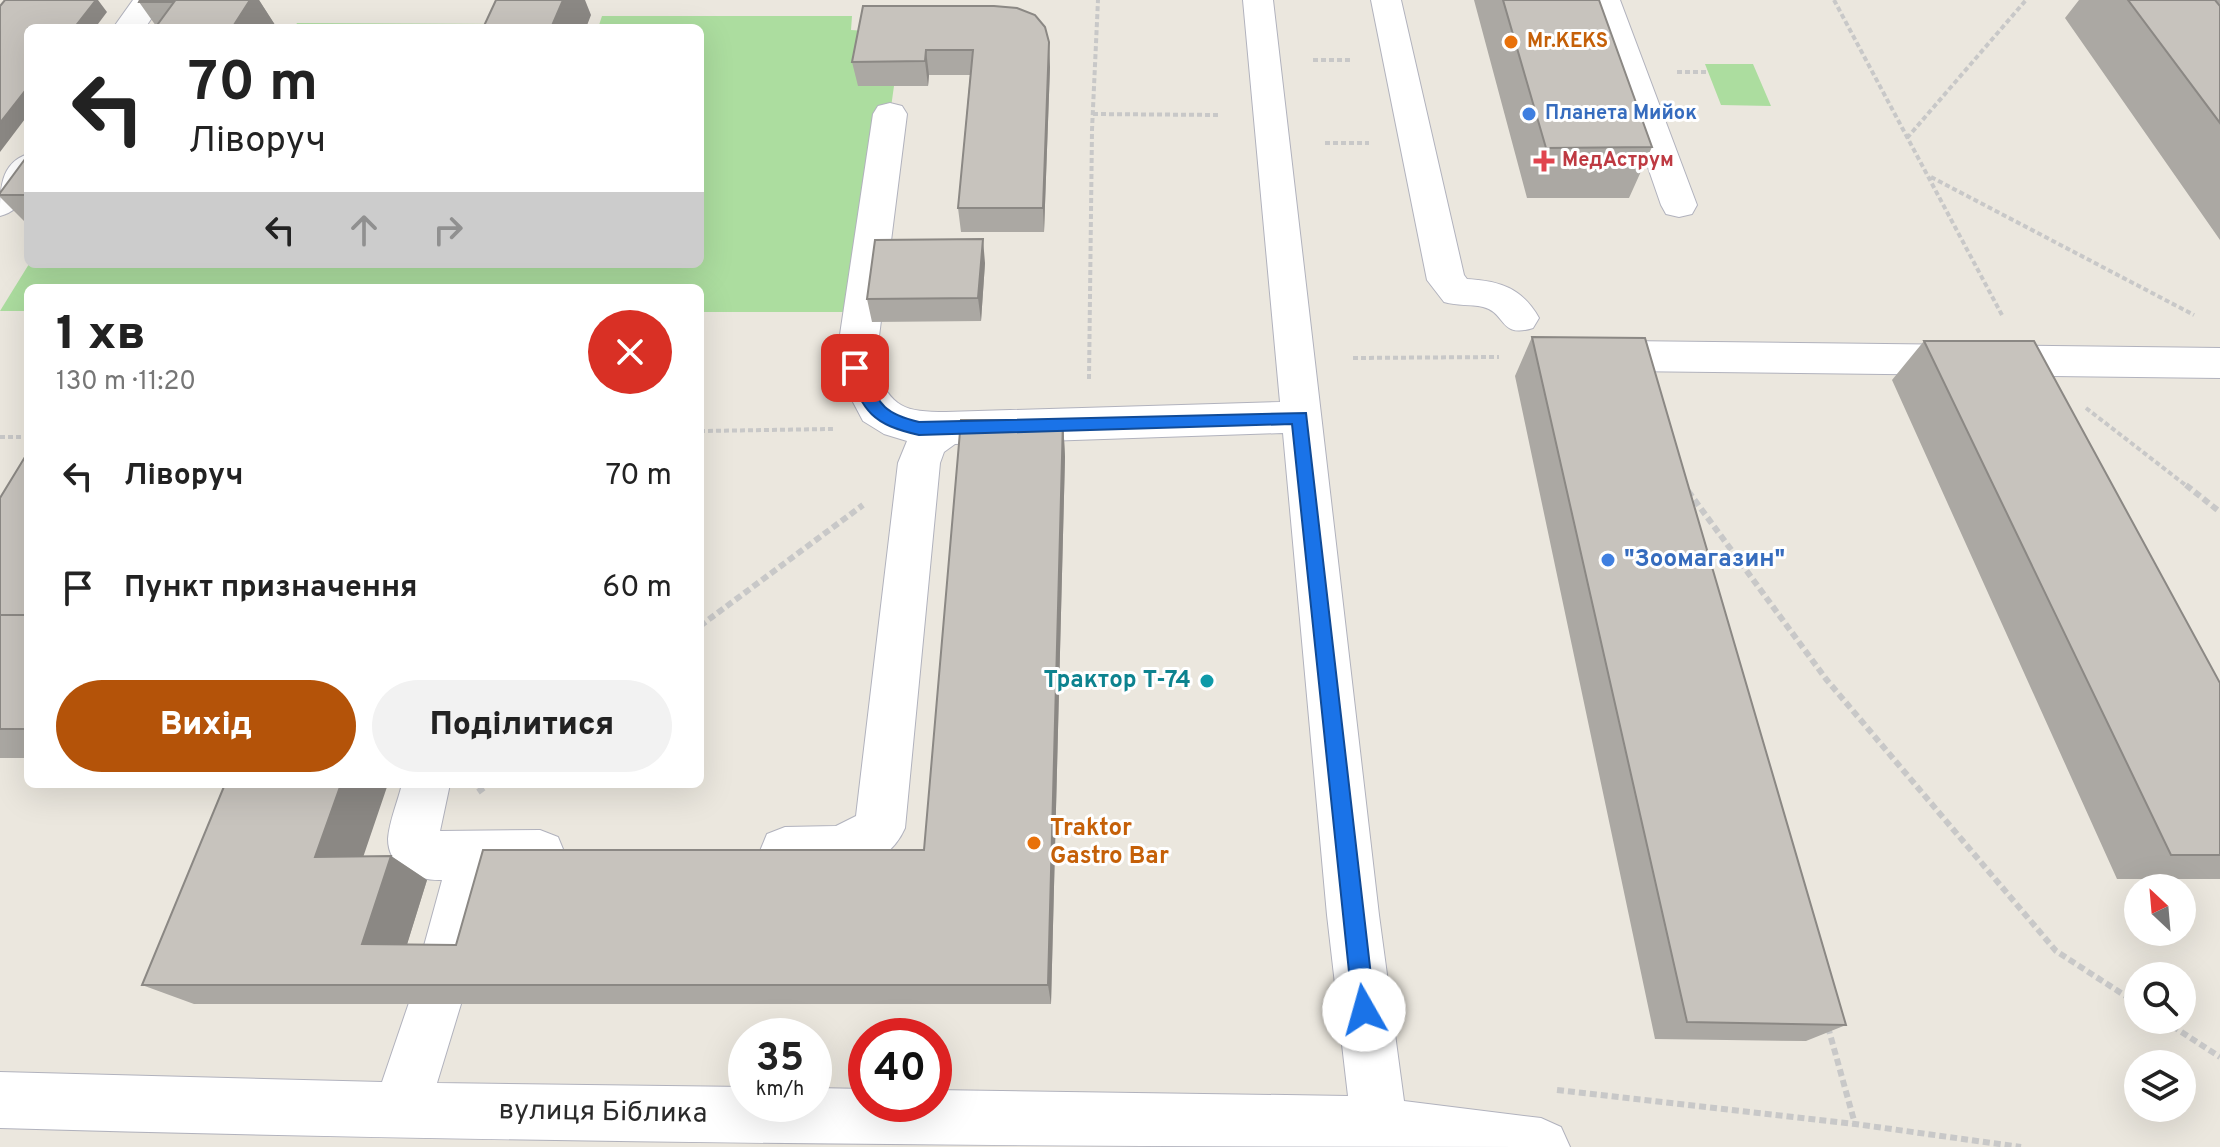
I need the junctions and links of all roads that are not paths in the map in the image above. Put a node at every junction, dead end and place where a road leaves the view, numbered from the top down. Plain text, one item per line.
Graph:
1 (149, 0) edge
2 (1258, 0) edge
3 (1386, 0) edge
4 (1605, 0) edge
5 (132, 24) edge
6 (890, 114) dead end
7 (24, 171) edge
8 (0, 204) edge
9 (1679, 205) dead end
10 (1520, 318) dead end
11 (1624, 356) edge
12 (2220, 363) edge
13 (1300, 417) junction
14 (928, 440) junction
15 (425, 788) edge
16 (750, 852) edge
17 (581, 854) edge
18 (474, 855) junction
19 (0, 1100) edge
20 (401, 1111) junction
21 (1381, 1137) edge
22 (1541, 1147) edge

1 - 5 street
2 - 13 street
3 - 10 street
4 - 9 street
6 - 14 street
7 - 8 street
11 - 12 street
13 - 14 street
13 - 21 street
14 - 16 street
15 - 18 street
17 - 18 street
18 - 20 street
19 - 20 street, вулиця Біблика
20 - 21 street, вулиця Біблика
21 - 22 street, вулиця Біблика

